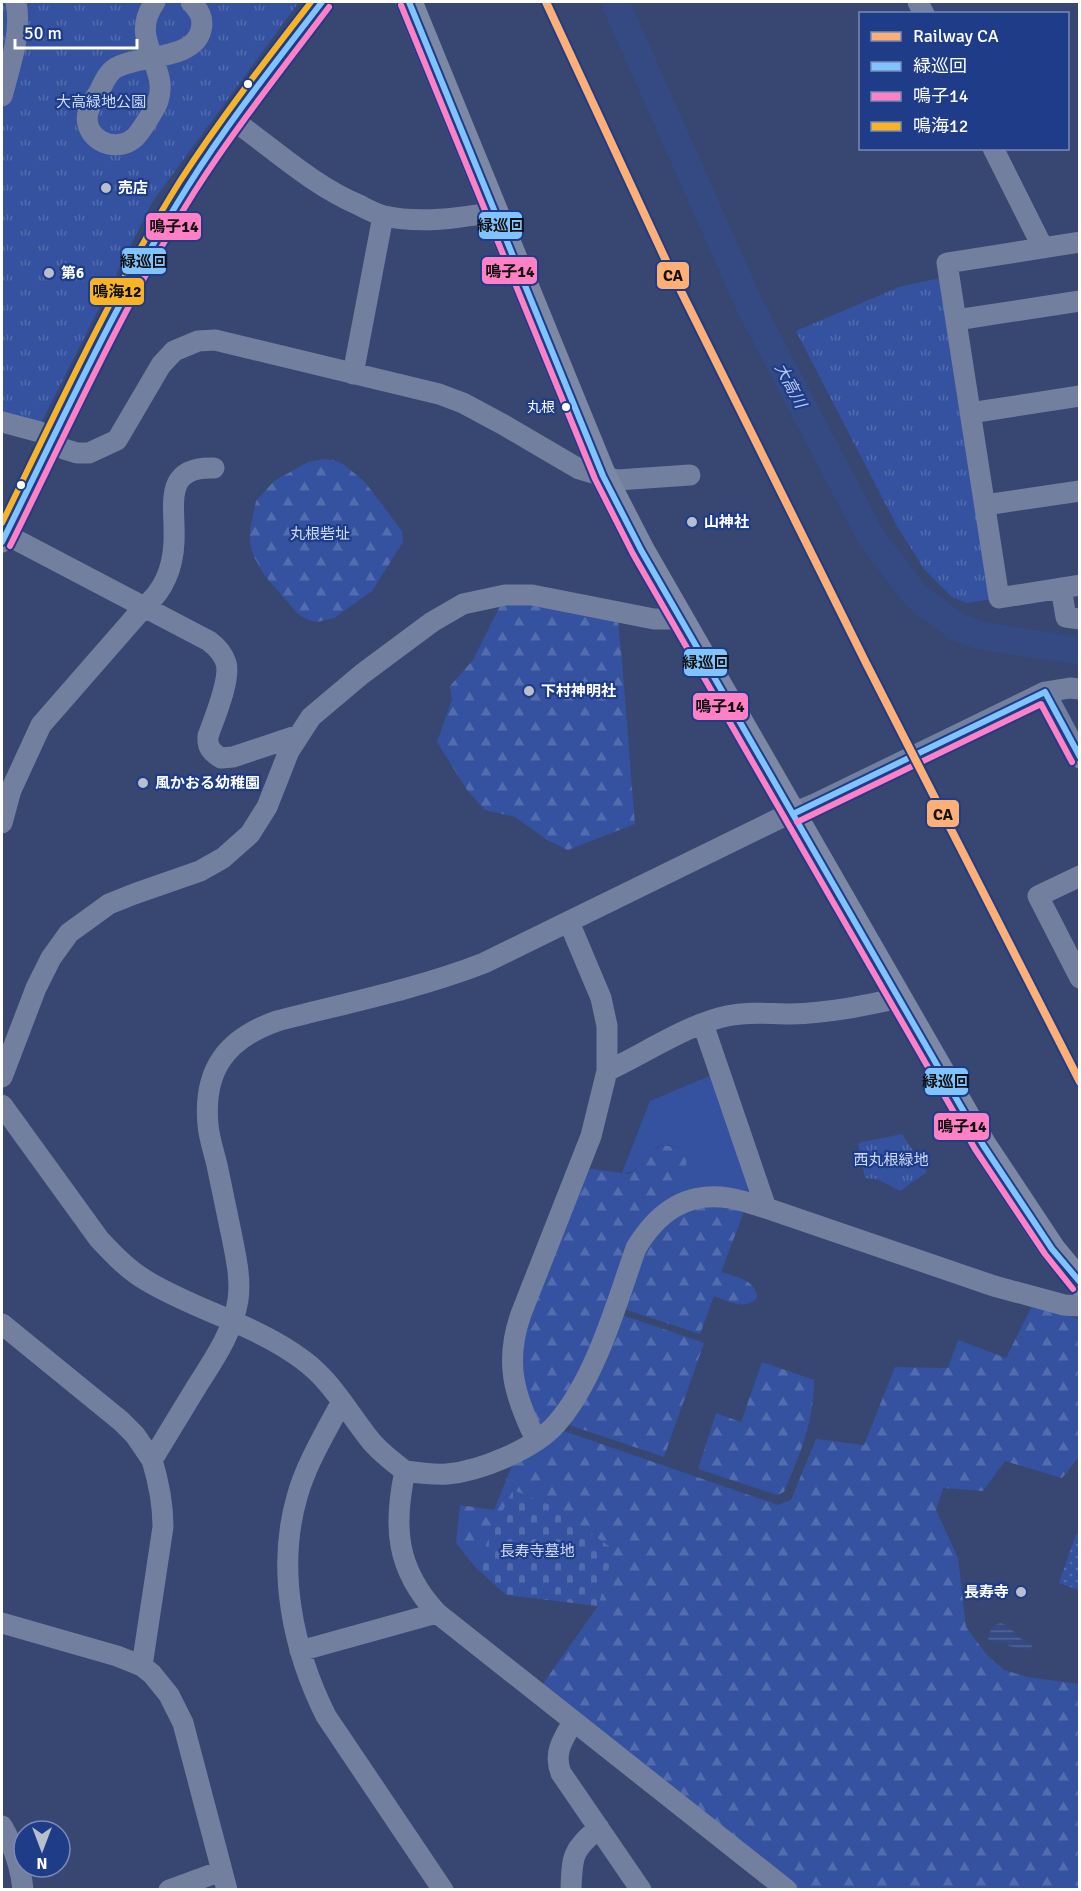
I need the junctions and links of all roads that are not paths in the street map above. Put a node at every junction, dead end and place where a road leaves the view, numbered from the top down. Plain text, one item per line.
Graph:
1 (16, 2) edge
2 (155, 2) edge
3 (191, 2) edge
4 (322, 2) edge
5 (409, 2) edge
6 (2, 96) edge
7 (233, 120) junction
8 (994, 150) edge
9 (495, 212) junction
10 (383, 216) junction
11 (1080, 242) edge
12 (1043, 248) junction
13 (1080, 301) edge
14 (956, 320) junction
15 (353, 374) junction
16 (1080, 396) edge
17 (970, 413) junction
18 (2, 422) edge
19 (52, 440) junction
20 (214, 468) dead end
21 (603, 476) junction
22 (690, 476) dead end
23 (1080, 491) edge
24 (985, 505) junction
25 (4, 538) edge
26 (1070, 586) edge
27 (144, 607) junction
28 (682, 620) junction
29 (1080, 620) edge
30 (1080, 689) edge
31 (1045, 692) junction
32 (299, 735) junction
33 (1080, 758) edge
34 (792, 814) junction
35 (2, 823) edge
36 (1080, 876) edge
37 (569, 922) junction
38 (1080, 978) edge
39 (899, 998) junction
40 (703, 1024) junction
41 (607, 1071) junction
42 (2, 1077) edge
43 (2, 1105) edge
44 (766, 1208) junction
45 (1080, 1283) edge
46 (1080, 1306) edge
47 (2, 1324) edge
48 (342, 1401) junction
49 (536, 1440) junction
50 (152, 1460) junction
51 (405, 1471) junction
52 (437, 1613) junction
53 (2, 1623) edge
54 (300, 1651) junction
55 (142, 1666) junction
56 (573, 1722) junction
57 (2, 1826) edge
58 (599, 1828) junction
59 (224, 1880) edge
60 (23, 1890) edge
61 (169, 1890) edge
62 (443, 1890) edge
63 (571, 1890) edge
64 (641, 1890) edge
65 (788, 1890) edge

1 - 6 street
2 - 3 street
4 - 7 street
5 - 9 main road
7 - 10 street
7 - 19 street
8 - 12 street
9 - 10 street
9 - 21 main road
10 - 15 street
11 - 12 street
12 - 14 street
13 - 14 street
14 - 17 street
15 - 19 street
15 - 21 street
16 - 17 street
17 - 24 street
18 - 19 street
19 - 25 street
20 - 27 street
21 - 22 street
21 - 28 main road
23 - 24 street
24 - 26 street
25 - 27 street
26 - 29 street
27 - 32 street
27 - 35 street
28 - 32 street
28 - 34 main road
30 - 31 street
31 - 33 street
31 - 34 street
32 - 42 street
34 - 37 street
34 - 39 main road
36 - 38 street
37 - 41 street
37 - 50 street
39 - 40 street
39 - 45 main road
40 - 41 street
40 - 44 street
41 - 49 street
43 - 48 street
44 - 46 street
44 - 49 street
47 - 50 street
48 - 51 street
48 - 54 street
49 - 51 street
50 - 55 street
51 - 52 street
52 - 54 street
52 - 56 street
53 - 55 street
54 - 62 street
55 - 59 street
56 - 58 street
56 - 65 street
57 - 60 street
58 - 63 street
58 - 64 street
59 - 61 street

